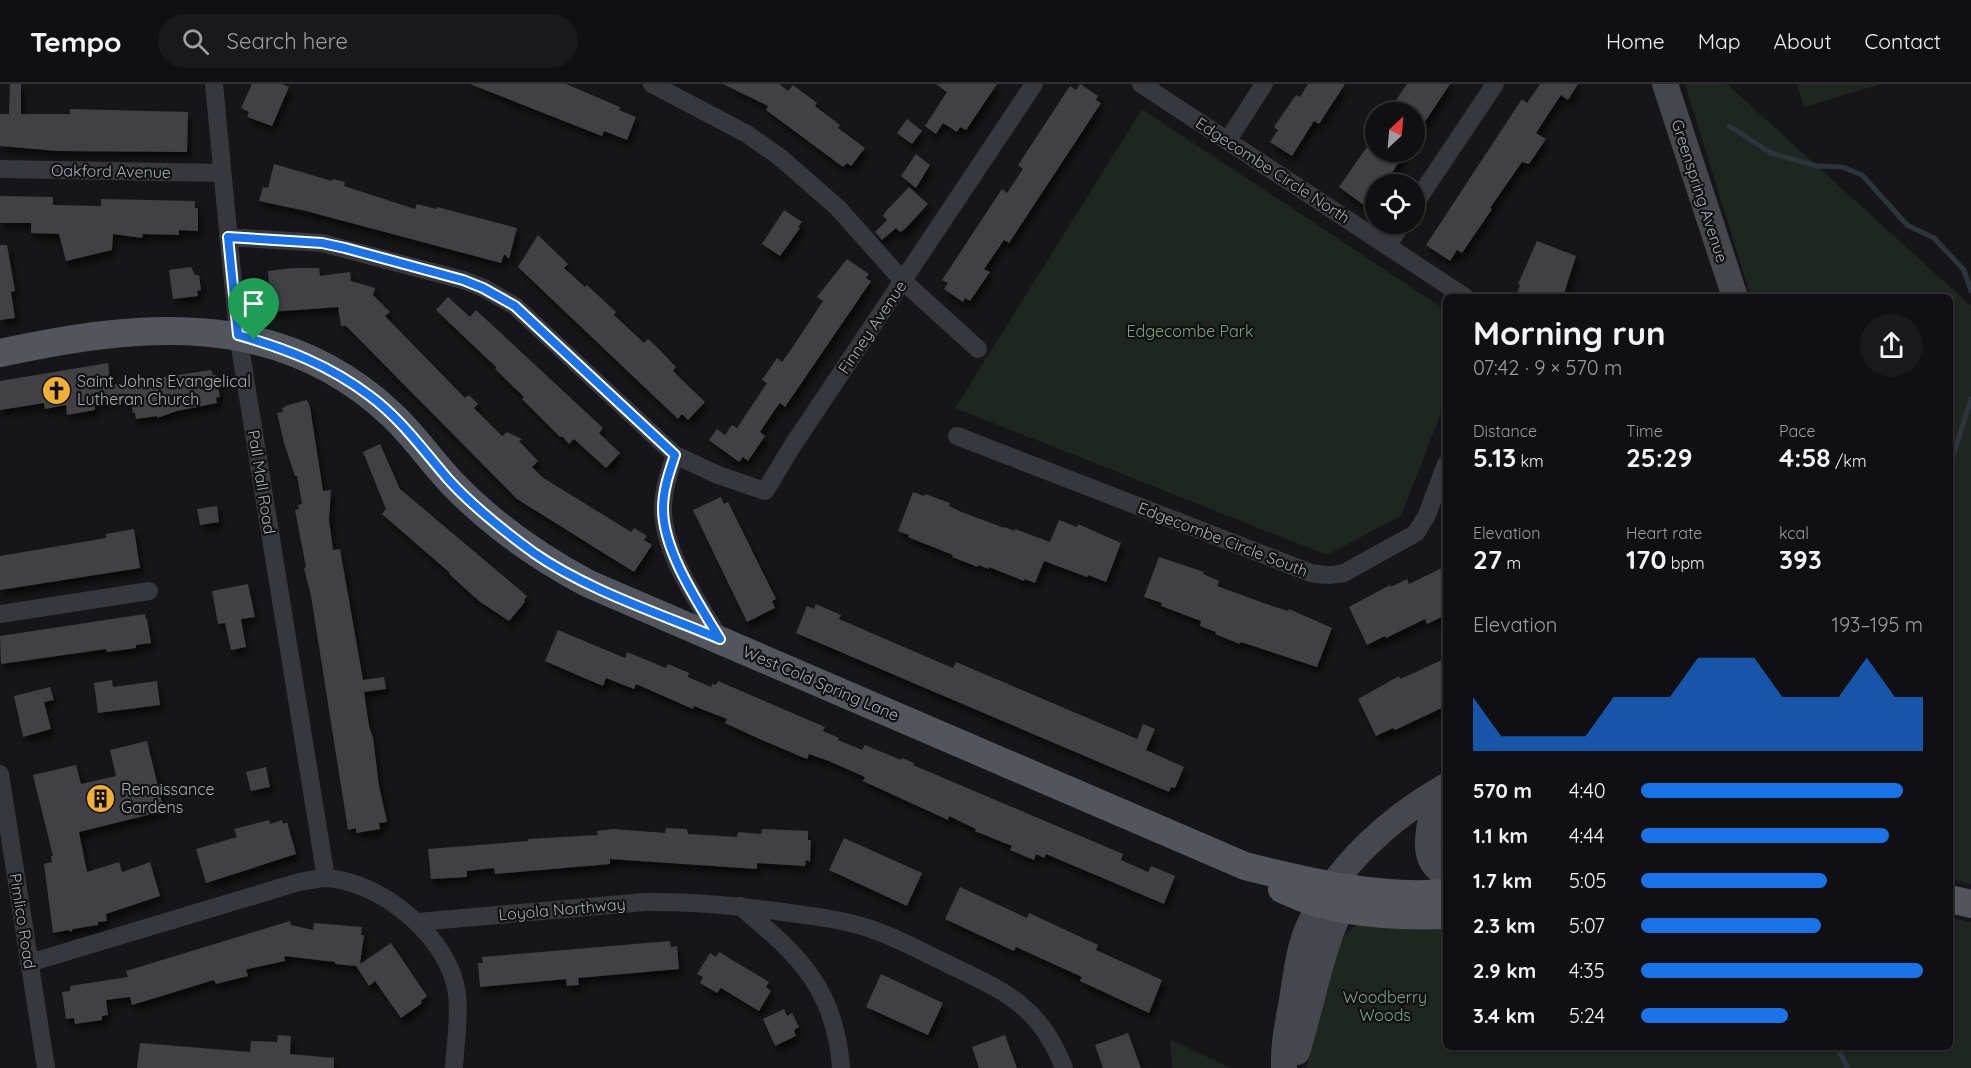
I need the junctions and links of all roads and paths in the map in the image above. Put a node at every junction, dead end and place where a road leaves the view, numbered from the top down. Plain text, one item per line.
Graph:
1 (214, 84) edge
2 (652, 84) edge
3 (1034, 84) edge
4 (1141, 84) edge
5 (1264, 84) edge
6 (1495, 84) edge
7 (1665, 84) edge
8 (1228, 140) junction
9 (0, 169) edge
10 (222, 173) junction
11 (1425, 189) edge
12 (1395, 234) edge
13 (228, 237) junction
14 (1387, 246) junction
15 (903, 281) junction
16 (1460, 294) edge
17 (1733, 294) edge
18 (238, 335) junction
19 (978, 349) dead end
20 (0, 353) edge
21 (957, 436) dead end
22 (675, 455) junction
23 (1443, 472) edge
24 (149, 591) dead end
25 (0, 614) edge
26 (720, 639) junction
27 (0, 774) edge
28 (1443, 788) edge
29 (1440, 807) edge
30 (3, 810) edge
31 (1443, 873) edge
32 (326, 878) junction
33 (1443, 893) edge
34 (1336, 897) junction
35 (1953, 900) edge
36 (1971, 904) edge
37 (739, 905) junction
38 (1443, 915) edge
39 (417, 922) junction
40 (29, 963) junction
41 (46, 1068) edge
42 (454, 1068) edge
43 (842, 1068) edge
44 (1064, 1068) edge
45 (1284, 1068) edge
46 (1289, 1068) edge

1 - 10 street, Pall Mall Road
2 - 15 street
3 - 15 street, Finney Avenue
4 - 8 street, Edgecombe Circle North
5 - 8 street
6 - 11 street
7 - 17 main road, Greenspring Avenue
8 - 14 street, Edgecombe Circle North
9 - 10 street, Oakford Avenue
10 - 13 street, Pall Mall Road
12 - 14 street
13 - 18 street, Pall Mall Road
13 - 22 street
14 - 16 street, Edgecombe Circle North
15 - 19 street
15 - 22 street, Finney Avenue
18 - 20 main road, West Cold Spring Lane
18 - 26 main road, West Cold Spring Lane
18 - 32 street, Pall Mall Road
21 - 23 street, Edgecombe Circle South
22 - 26 street
24 - 25 street
26 - 34 main road, West Cold Spring Lane
27 - 30 street, Pimlico Road
28 - 34 main road
29 - 31 main road
29 - 34 main road
30 - 40 street, Pimlico Road
32 - 39 street
32 - 40 street
33 - 34 main road, West Cold Spring Lane
34 - 38 main road, West Cold Spring Lane
34 - 45 main road
34 - 46 main road
35 - 36 main road
37 - 39 street, Loyola Northway
37 - 43 street
37 - 44 street, Loyola Northway
39 - 42 street
40 - 41 street, Pimlico Road

